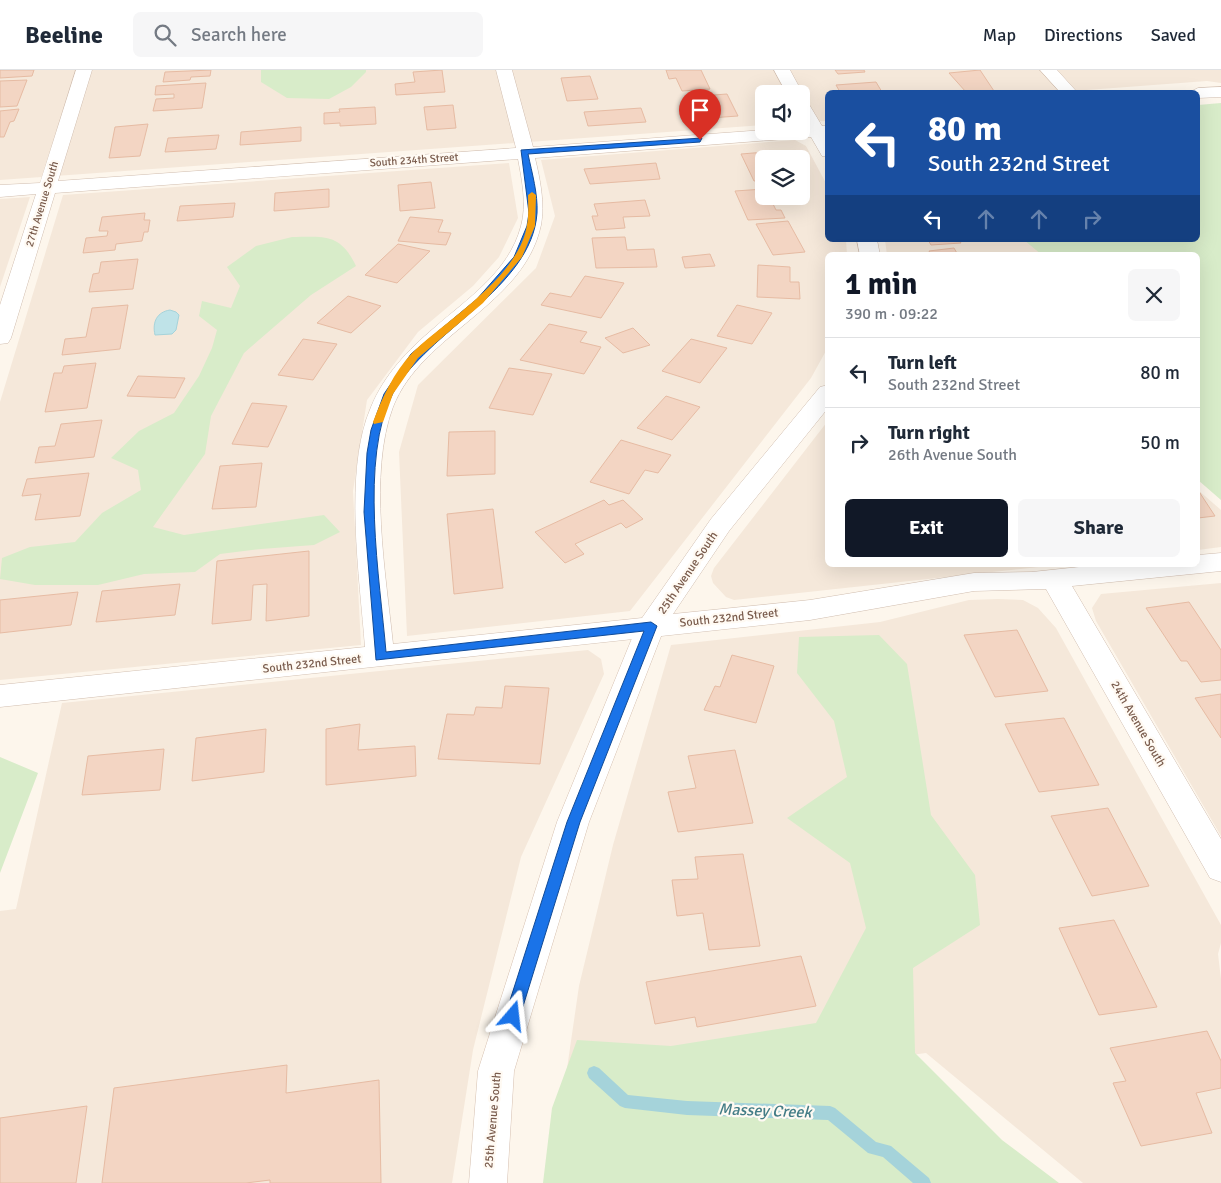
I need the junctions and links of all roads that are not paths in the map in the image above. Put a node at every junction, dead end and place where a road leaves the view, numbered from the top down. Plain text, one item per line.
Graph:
1 (84, 70) edge
2 (504, 70) edge
3 (782, 70) edge
4 (1048, 70) edge
5 (790, 85) edge
6 (1067, 90) edge
7 (1221, 92) edge
8 (1200, 93) edge
9 (810, 117) edge
10 (822, 132) edge
11 (524, 152) junction
12 (47, 187) junction
13 (0, 191) edge
14 (0, 338) edge
15 (825, 396) edge
16 (1221, 562) edge
17 (1200, 564) edge
18 (1170, 567) edge
19 (1054, 579) junction
20 (651, 626) junction
21 (380, 657) junction
22 (0, 696) edge
23 (1221, 868) edge
24 (488, 1183) edge

1 - 12 street, 27th Avenue South
2 - 11 street
3 - 5 street
4 - 6 street
7 - 8 street
9 - 10 street
10 - 11 street, South 234th Street
11 - 12 street, South 234th Street
11 - 21 street
12 - 13 street, South 234th Street
12 - 14 street, 27th Avenue South
15 - 20 street, 25th Avenue South
16 - 17 street
18 - 19 street, South 232nd Street
19 - 20 street, South 232nd Street
19 - 23 street, 24th Avenue South
20 - 21 street, South 232nd Street
20 - 24 street, 25th Avenue South
21 - 22 street, South 232nd Street

